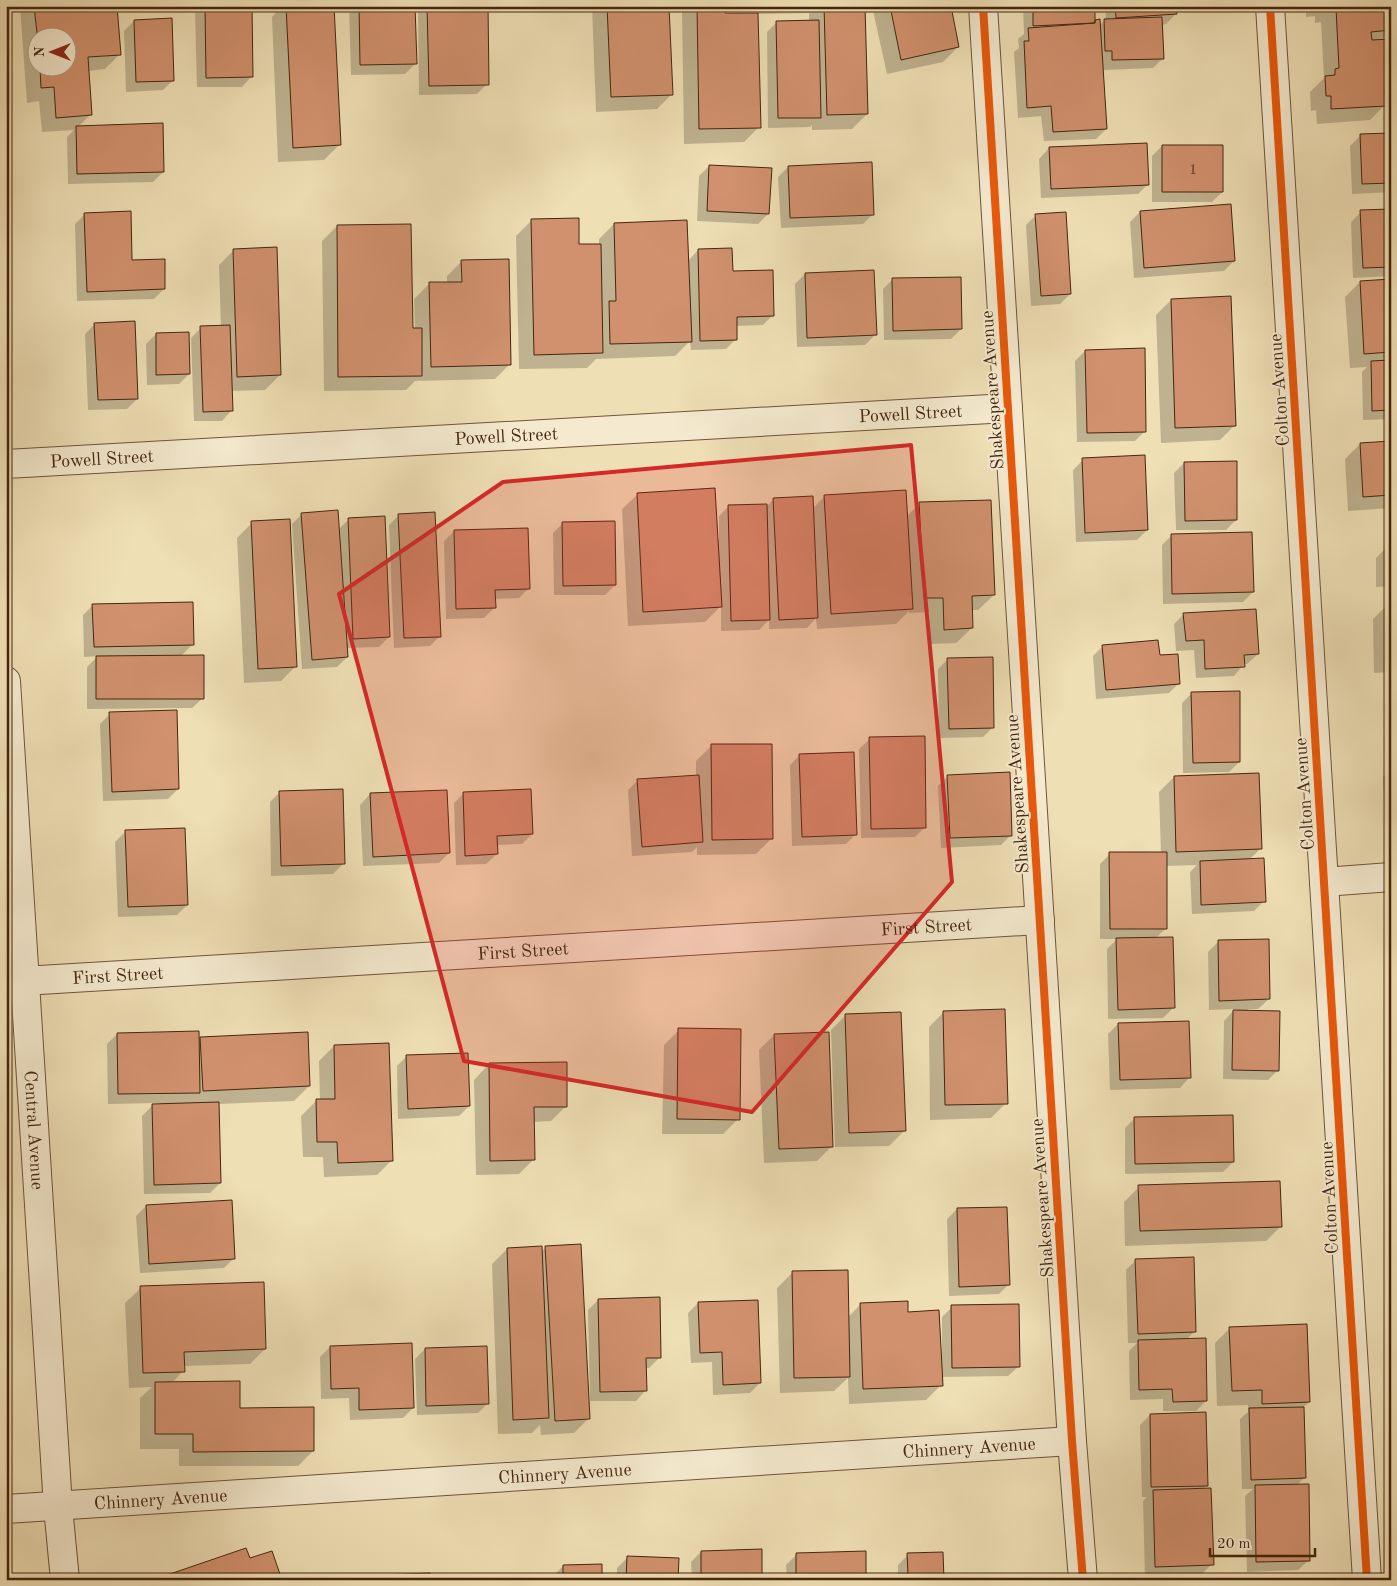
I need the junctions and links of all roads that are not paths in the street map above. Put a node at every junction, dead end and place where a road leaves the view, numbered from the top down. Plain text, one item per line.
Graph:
1 (983, 6) edge
2 (1270, 6) edge
3 (1008, 408) junction
4 (6, 464) edge
5 (6, 681) edge
6 (1391, 877) edge
7 (1324, 882) junction
8 (1040, 920) junction
9 (16, 981) edge
10 (1072, 1441) junction
11 (58, 1507) junction
12 (6, 1509) edge
13 (65, 1580) edge
14 (1083, 1580) edge
15 (1367, 1580) edge

1 - 3 street, Shakespeare Avenue
2 - 7 street, Colton Avenue
3 - 4 street, Powell Street
3 - 8 street, Shakespeare Avenue
5 - 9 street, Central Avenue
6 - 7 street
7 - 15 street, Colton Avenue
8 - 9 street, First Street
8 - 10 street, Shakespeare Avenue
9 - 11 street, Central Avenue
10 - 11 street, Chinnery Avenue
10 - 14 street, Shakespeare Avenue
11 - 12 street, Chinnery Avenue
11 - 13 street, Central Avenue

